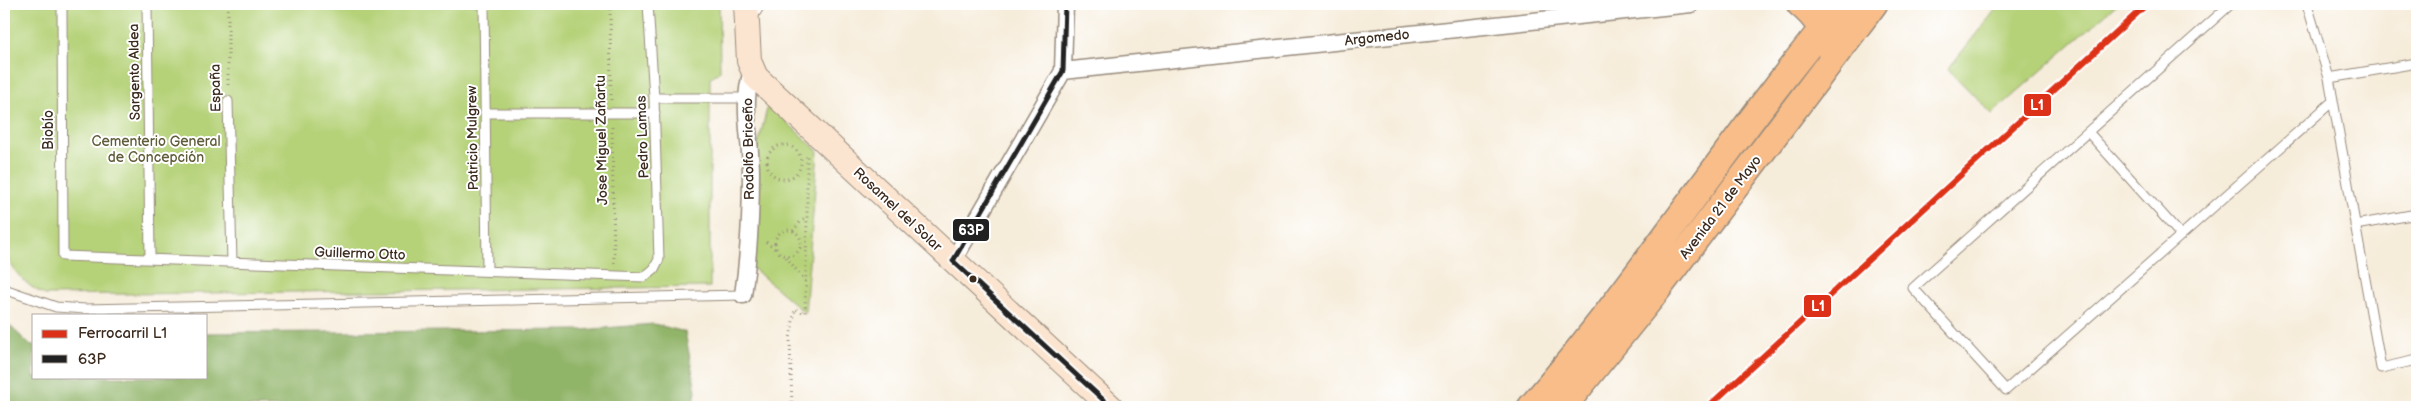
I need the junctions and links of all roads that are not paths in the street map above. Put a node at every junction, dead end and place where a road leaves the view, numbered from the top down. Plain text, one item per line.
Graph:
1 (62, 4) edge
2 (147, 4) edge
3 (484, 4) edge
4 (648, 4) edge
5 (760, 4) edge
6 (1065, 4) edge
7 (1691, 4) edge
8 (1800, 4) edge
9 (1843, 4) edge
10 (1874, 4) edge
11 (2231, 4) edge
12 (2307, 4) edge
13 (747, 15) edge
14 (1822, 29) junction
15 (2417, 63) edge
16 (1824, 70) junction
17 (752, 71) junction
18 (1064, 71) junction
19 (2329, 78) junction
20 (654, 98) junction
21 (746, 98) junction
22 (228, 101) road end
23 (2333, 101) junction
24 (485, 113) junction
25 (655, 113) junction
26 (2088, 132) junction
27 (2417, 214) edge
28 (2355, 225) junction
29 (2181, 235) junction
30 (63, 256) joint
31 (150, 259) junction
32 (953, 261) junction
33 (232, 262) junction
34 (654, 269) joint
35 (487, 272) junction
36 (4, 290) edge
37 (743, 295) joint
38 (2417, 360) edge
39 (1111, 407) edge
40 (1531, 407) edge
41 (1562, 407) edge

1 - 30 lane, Biobío
2 - 31 lane, Sargento Aldea
3 - 24 lane, Patricio Mulgrew
4 - 20 lane, Pedro Lamas
5 - 13 lane
6 - 18 street
7 - 18 street, Argomedo
8 - 14 main road
9 - 14 main road, Avenida 21 de Mayo
10 - 16 main road, Avenida 21 de Mayo
11 - 26 lane
12 - 19 lane
13 - 17 street, Rodolfo Briceño
14 - 16 main road
14 - 40 main road, Avenida 21 de Mayo
15 - 19 lane
16 - 41 main road, Avenida 21 de Mayo
17 - 21 street, Rodolfo Briceño
17 - 32 street, Rosamel del Solar
18 - 32 street
19 - 23 lane
20 - 21 lane
20 - 25 lane, Pedro Lamas
21 - 37 street, Rodolfo Briceño
22 - 33 lane, España
23 - 28 lane
23 - 29 lane
24 - 25 lane
24 - 35 lane, Patricio Mulgrew
25 - 34 lane, Pedro Lamas
26 - 29 lane
26 - 29 lane
27 - 28 lane
28 - 38 lane
30 - 31 lane, Guillermo Otto
31 - 33 lane, Guillermo Otto
32 - 39 street, Rosamel del Solar
33 - 35 lane, Guillermo Otto
34 - 35 lane, Guillermo Otto
36 - 37 lane

